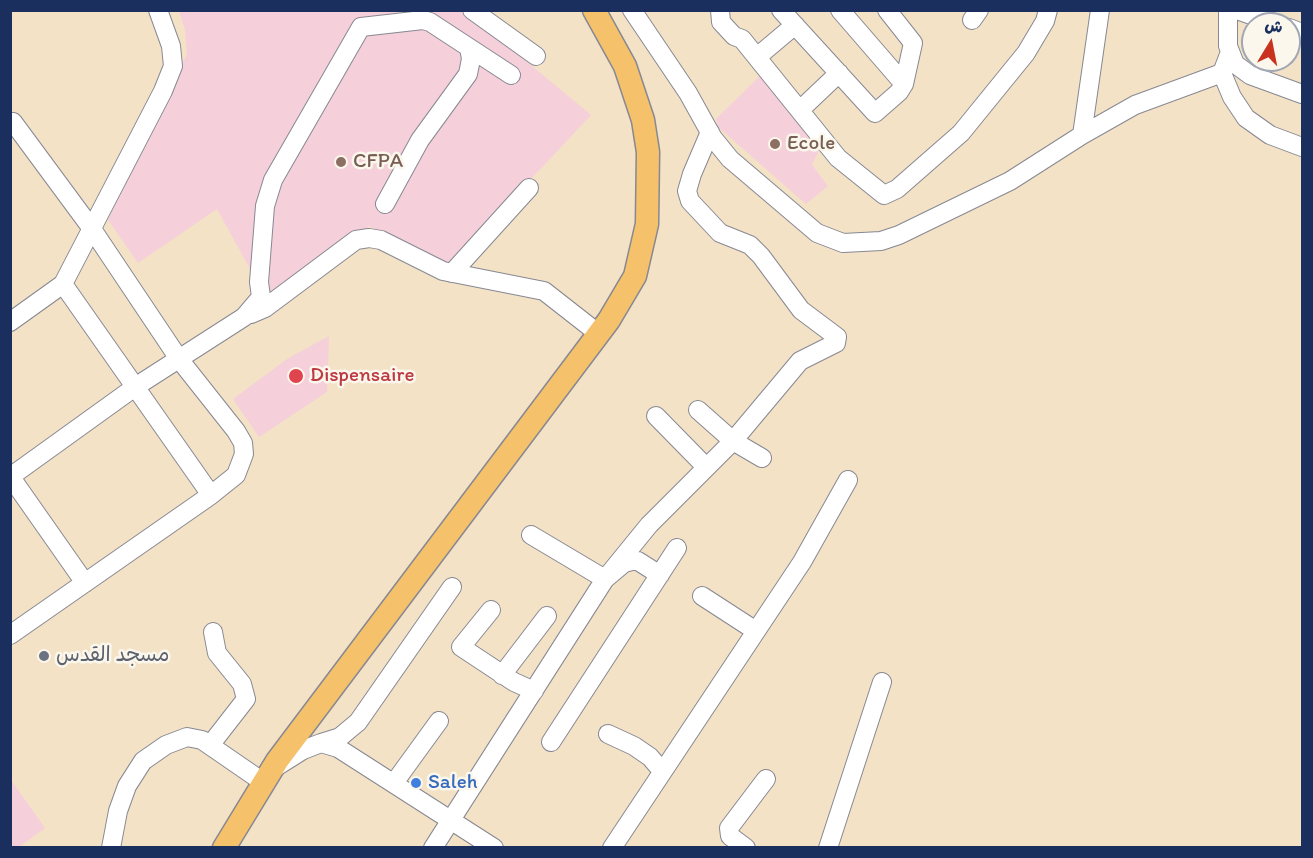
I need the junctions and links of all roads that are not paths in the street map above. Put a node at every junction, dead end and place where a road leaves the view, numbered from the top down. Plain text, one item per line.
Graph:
1 (147, 10) edge
2 (158, 10) edge
3 (472, 10) edge
4 (594, 10) edge
5 (632, 10) edge
6 (720, 10) edge
7 (781, 10) edge
8 (840, 10) edge
9 (887, 10) edge
10 (1048, 10) edge
11 (1100, 10) edge
12 (1228, 10) edge
13 (795, 25) junction
14 (469, 48) junction
15 (1230, 52) junction
16 (536, 56) dead end
17 (757, 57) junction
18 (839, 73) junction
19 (1222, 73) junction
20 (511, 75) dead end
21 (904, 84) junction
22 (164, 91) junction
23 (1302, 94) edge
24 (800, 110) junction
25 (13, 122) dead end
26 (710, 132) junction
27 (1082, 135) junction
28 (1302, 147) edge
29 (530, 188) dead end
30 (385, 204) dead end
31 (92, 229) junction
32 (452, 273) junction
33 (63, 284) junction
34 (244, 316) junction
35 (10, 322) edge
36 (598, 334) junction
37 (178, 358) junction
38 (135, 387) junction
39 (698, 410) dead end
40 (656, 416) dead end
41 (733, 441) junction
42 (762, 458) dead end
43 (705, 466) junction
44 (11, 476) edge
45 (848, 480) dead end
46 (211, 495) junction
47 (531, 535) dead end
48 (677, 548) dead end
49 (660, 575) junction
50 (605, 579) junction
51 (85, 583) junction
52 (452, 587) dead end
53 (702, 596) dead end
54 (491, 610) dead end
55 (547, 616) dead end
56 (756, 631) junction
57 (213, 632) dead end
58 (10, 635) edge
59 (502, 675) junction
60 (882, 682) dead end
61 (534, 691) junction
62 (439, 721) dead end
63 (608, 734) dead end
64 (551, 742) dead end
65 (211, 744) junction
66 (321, 744) junction
67 (662, 771) junction
68 (267, 776) junction
69 (766, 779) dead end
70 (394, 783) junction
71 (451, 819) junction
72 (226, 846) edge
73 (111, 848) edge
74 (433, 848) edge
75 (494, 848) edge
76 (612, 848) edge
77 (746, 848) edge
78 (828, 848) edge

1 - 22 street
2 - 22 street
3 - 16 street
4 - 36 main road
5 - 26 street
6 - 17 street
7 - 13 street
8 - 21 street
9 - 21 street
10 - 24 street
11 - 27 street
12 - 15 street
13 - 17 street
13 - 18 street
14 - 20 street
14 - 30 street
14 - 34 street
15 - 19 street
15 - 23 street
17 - 24 street
18 - 21 street
18 - 24 street
19 - 27 street
19 - 28 street
22 - 31 street
25 - 31 street
26 - 27 street
26 - 41 street
29 - 32 street
31 - 33 street
31 - 37 street
32 - 34 street
32 - 36 street
33 - 35 street
33 - 38 street
34 - 37 street
36 - 68 main road
37 - 38 street
37 - 46 street
38 - 44 street
38 - 46 street
39 - 41 street
40 - 43 street
41 - 42 street
41 - 43 street
43 - 50 street
44 - 51 street
45 - 56 street
46 - 51 street
47 - 50 street
48 - 49 street
49 - 50 street
49 - 64 street
50 - 61 street
51 - 58 street
52 - 66 street
53 - 56 street
54 - 59 street
55 - 59 street
56 - 67 street
57 - 65 street
59 - 61 street
60 - 78 street
61 - 71 street
62 - 70 street
63 - 67 street
65 - 68 street
65 - 73 street
66 - 68 street
66 - 70 street
67 - 76 street
68 - 72 main road
69 - 77 street
70 - 71 street
71 - 74 street
71 - 75 street

